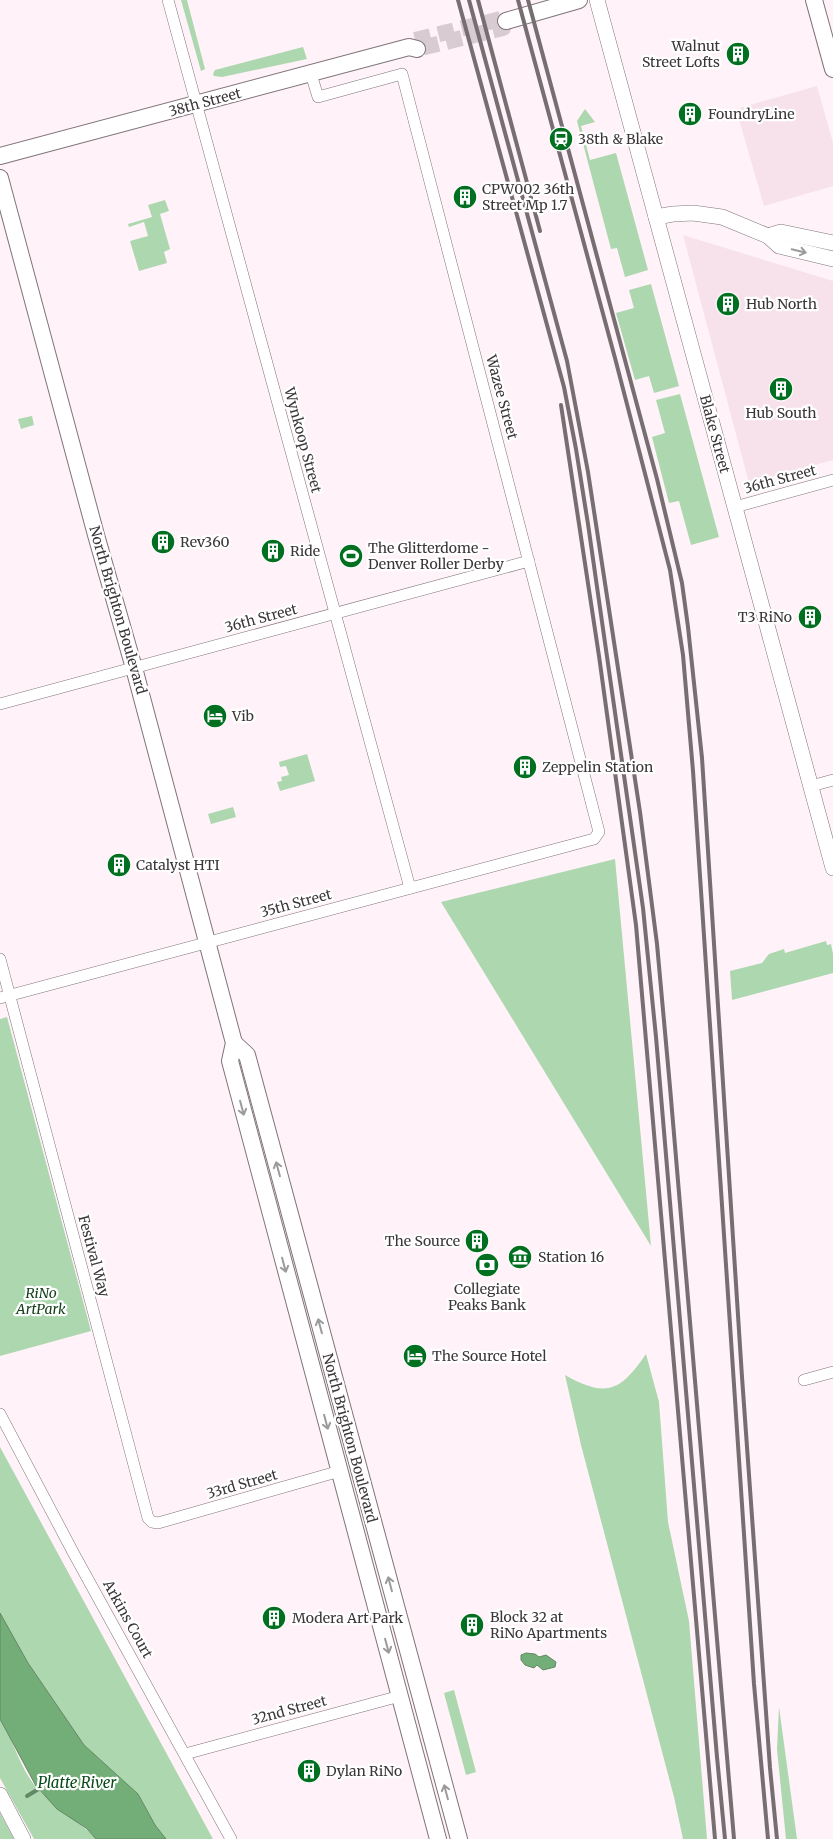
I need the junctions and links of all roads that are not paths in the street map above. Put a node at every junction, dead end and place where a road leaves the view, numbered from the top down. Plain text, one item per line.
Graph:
1 (168, 0) edge
2 (579, 0) edge
3 (597, 0) edge
4 (814, 0) edge
5 (506, 21) dead end
6 (414, 45) tunnel mouth
7 (833, 69) edge
8 (311, 74) junction
9 (196, 104) junction
10 (0, 156) edge
11 (0, 178) edge
12 (656, 217) junction
13 (768, 236) junction
14 (833, 242) edge
15 (833, 259) edge
16 (833, 480) edge
17 (735, 507) junction
18 (529, 561) junction
19 (335, 614) junction
20 (134, 668) junction
21 (0, 704) edge
22 (833, 780) edge
23 (811, 786) junction
24 (598, 835) joint
25 (833, 868) edge
26 (410, 888) junction
27 (208, 942) junction
28 (0, 959) edge
29 (5, 997) edge
30 (234, 1043) junction
31 (833, 1372) edge
32 (804, 1380) dead end
33 (0, 1414) edge
34 (340, 1471) junction
35 (368, 1503) junction
36 (152, 1522) joint
37 (400, 1696) junction
38 (186, 1754) junction
39 (0, 1796) edge
40 (23, 1839) edge
41 (231, 1839) edge
42 (438, 1839) edge
43 (459, 1839) edge

1 - 9 street, Wynkoop Street
2 - 5 main road
3 - 12 street, Blake Street
4 - 7 main road
6 - 8 main road, 38th Street
8 - 9 main road, 38th Street
8 - 18 street, Wazee Street
9 - 10 main road, 38th Street
9 - 19 street, Wynkoop Street
11 - 20 main road, North Brighton Boulevard
12 - 13 street
12 - 17 street, Blake Street
13 - 14 street
13 -> 15 street
16 - 17 street, 36th Street
17 - 23 street, Blake Street
18 - 19 street, 36th Street
18 - 24 street, Wazee Street
19 - 20 street, 36th Street
19 - 26 street, Wynkoop Street
20 - 21 street, 36th Street
20 - 27 main road, North Brighton Boulevard
22 - 23 street
23 - 25 street, Blake Street
24 - 26 street, 35th Street
26 - 27 street, 35th Street
27 - 29 street, 35th Street
27 - 30 main road, North Brighton Boulevard
28 - 29 street, Festival Way
29 - 36 street, Festival Way
30 -> 34 main road, North Brighton Boulevard
35 -> 30 main road, North Brighton Boulevard
31 - 32 street
33 - 38 street, Arkins Court
34 - 35 main road
34 - 36 street, 33rd Street
34 -> 37 main road, North Brighton Boulevard
43 -> 35 main road, North Brighton Boulevard
37 - 38 street, 32nd Street
37 - 42 main road, North Brighton Boulevard
38 - 41 street, Arkins Court
39 - 40 street

